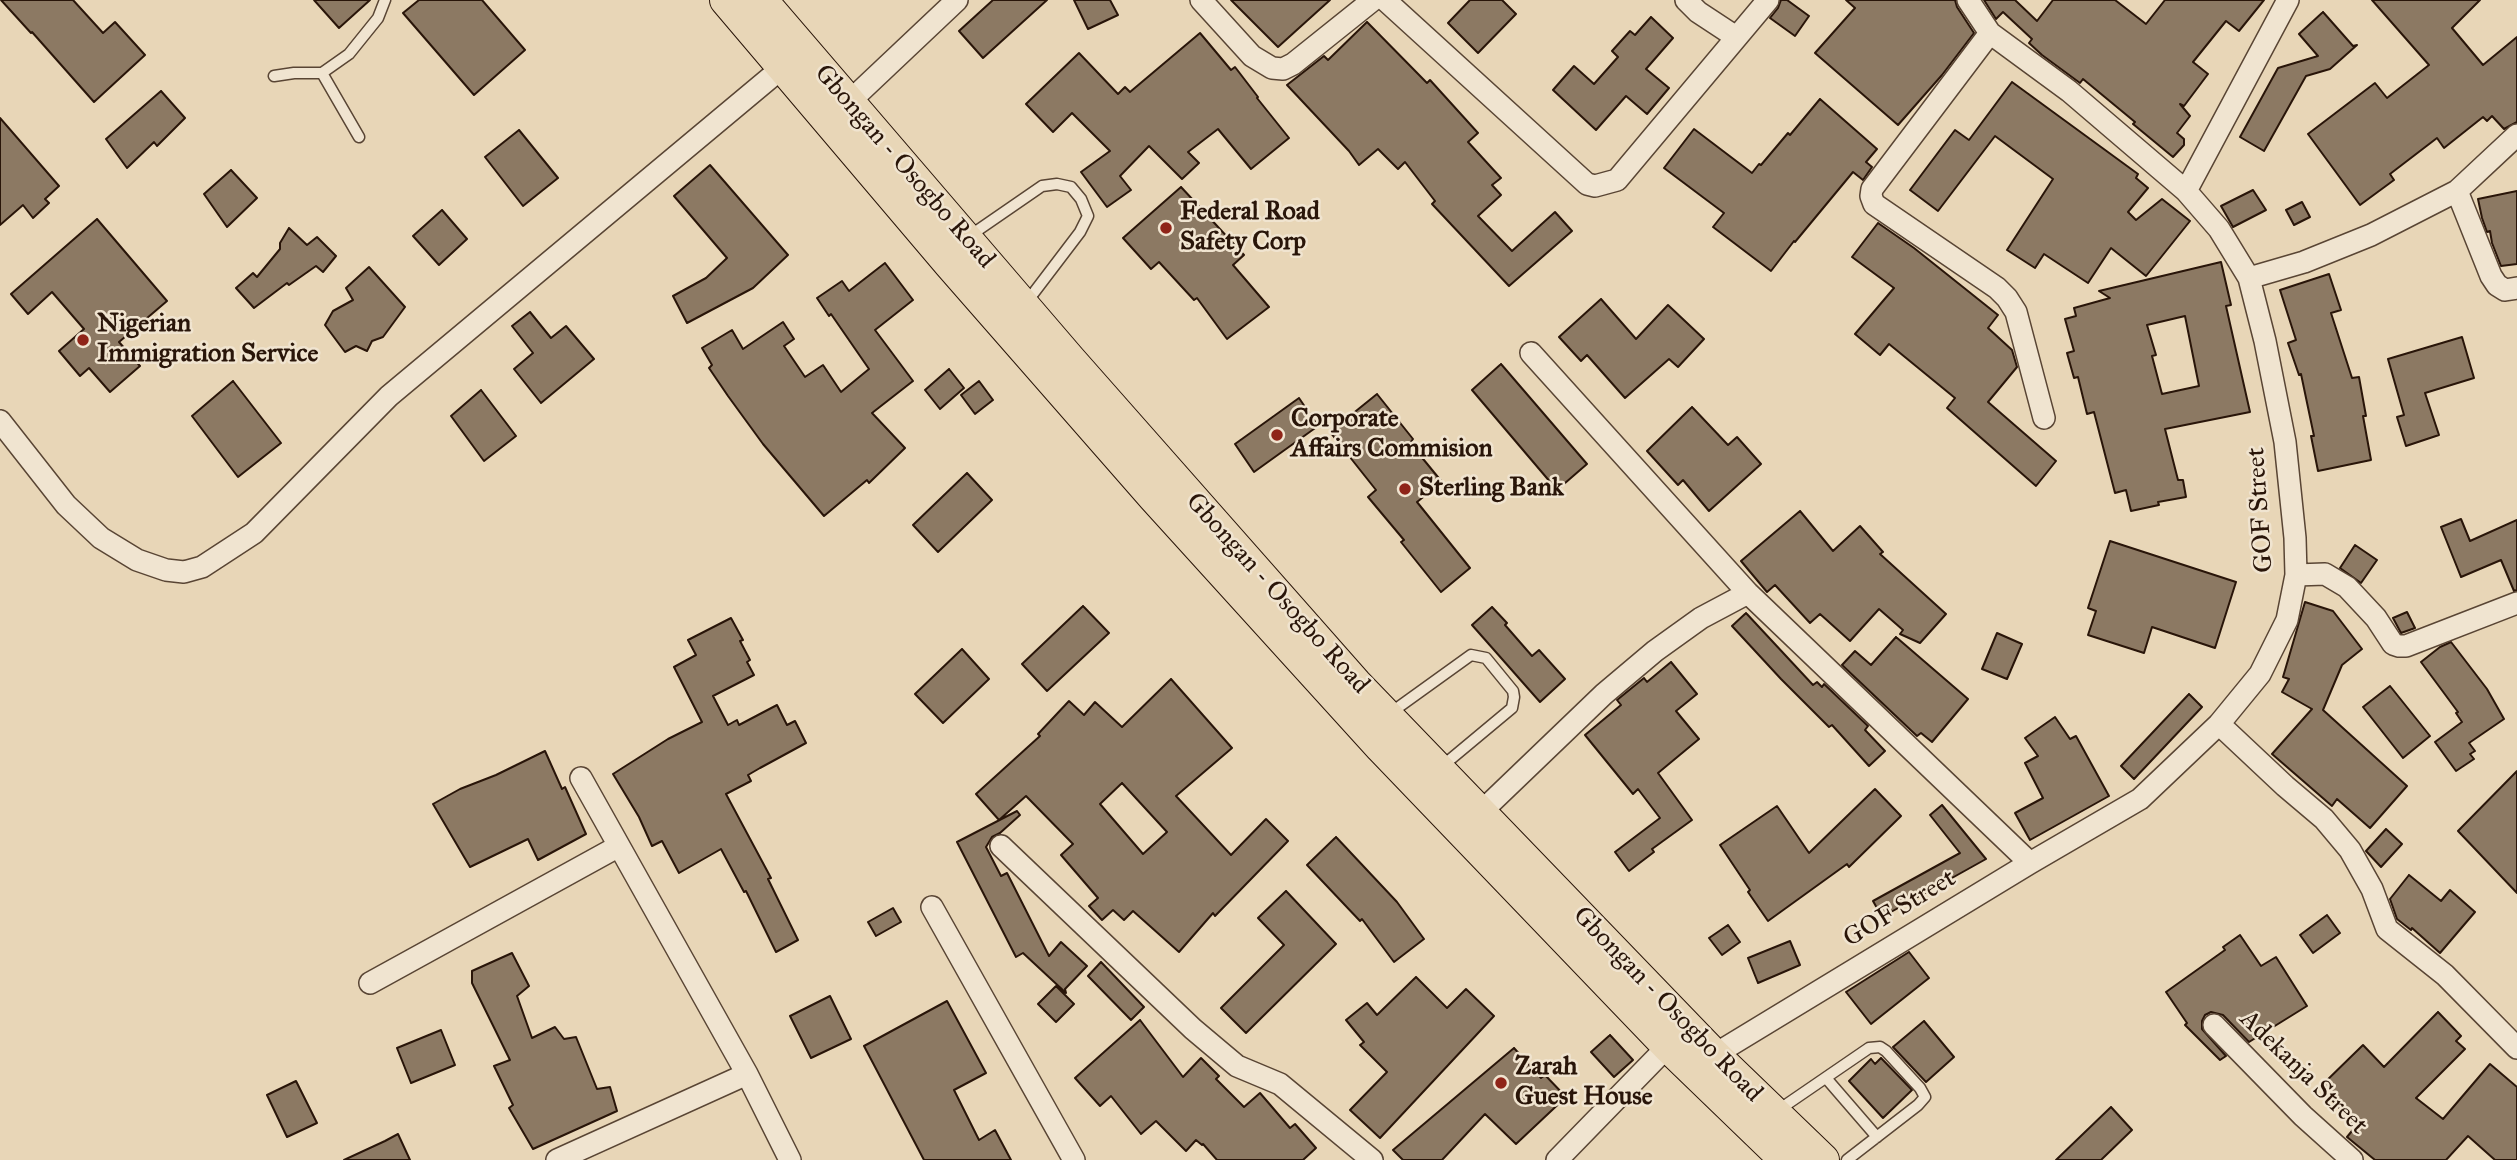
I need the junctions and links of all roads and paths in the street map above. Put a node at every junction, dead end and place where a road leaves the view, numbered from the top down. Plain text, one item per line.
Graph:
1 (385, 0) edge
2 (726, 0) edge
3 (761, 0) edge
4 (957, 0) edge
5 (1201, 0) edge
6 (1373, 0) edge
7 (1385, 0) edge
8 (1686, 0) edge
9 (1768, 0) edge
10 (1968, 0) edge
11 (2288, 0) edge
12 (1990, 33) junction
13 (1736, 37) junction
14 (783, 67) junction
15 (322, 73) junction
16 (274, 76) dead end
17 (848, 103) junction
18 (2517, 135) edge
19 (359, 137) dead end
20 (2186, 191) junction
21 (2457, 191) junction
22 (966, 239) junction
23 (2249, 278) junction
24 (2517, 288) edge
25 (1024, 306) junction
26 (1531, 353) dead end
27 (2044, 418) dead end
28 (0, 421) edge
29 (2295, 575) junction
30 (1748, 593) junction
31 (2517, 603) edge
32 (1386, 716) junction
33 (2219, 724) junction
34 (1438, 770) junction
35 (581, 778) dead end
36 (1480, 813) junction
37 (619, 846) junction
38 (1001, 846) dead end
39 (2030, 863) junction
40 (932, 907) dead end
41 (370, 984) dead end
42 (2214, 1026) dead end
43 (1668, 1046) junction
44 (2517, 1048) edge
45 (1714, 1055) junction
46 (747, 1074) junction
47 (1826, 1078) junction
48 (1774, 1114) junction
49 (1877, 1137) junction
50 (557, 1160) edge
51 (790, 1160) edge
52 (1074, 1160) edge
53 (1373, 1160) edge
54 (1557, 1160) edge
55 (1786, 1160) edge
56 (1822, 1160) edge
57 (1847, 1160) edge
58 (2352, 1160) edge

1 - 15 lane
2 - 14 main road, Gbongan - Osogbo Road
3 - 17 main road, Gbongan - Osogbo Road
4 - 17 street
5 - 6 street
7 - 13 street
8 - 13 street
9 - 13 street
10 - 12 street, GOF Street
11 - 20 street
12 - 20 street, GOF Street
12 - 27 street
14 - 28 street
14 - 43 main road, Gbongan - Osogbo Road
15 - 16 lane
15 - 19 lane
17 - 22 main road, Gbongan - Osogbo Road
18 - 21 street
20 - 23 street, GOF Street
21 - 23 street
21 - 24 street
22 - 25 main road, Gbongan - Osogbo Road
22 - 25 lane
23 - 29 street, GOF Street
25 - 32 main road, Gbongan - Osogbo Road
26 - 30 street
29 - 31 street
29 - 33 street, GOF Street
30 - 36 street
30 - 39 street
32 - 34 main road, Gbongan - Osogbo Road
32 - 34 lane
33 - 39 street, GOF Street
33 - 44 street
34 - 36 main road, Gbongan - Osogbo Road
35 - 37 street
36 - 45 main road, Gbongan - Osogbo Road
37 - 41 street
37 - 46 street
38 - 53 street
39 - 45 street, GOF Street
40 - 52 street
42 - 58 street, Adekanja Street
43 - 54 street
43 - 55 main road, Gbongan - Osogbo Road
45 - 48 main road, Gbongan - Osogbo Road
46 - 50 street
46 - 51 street
47 - 48 lane
47 - 49 lane
47 - 49 lane
48 - 56 main road, Gbongan - Osogbo Road
49 - 57 lane

